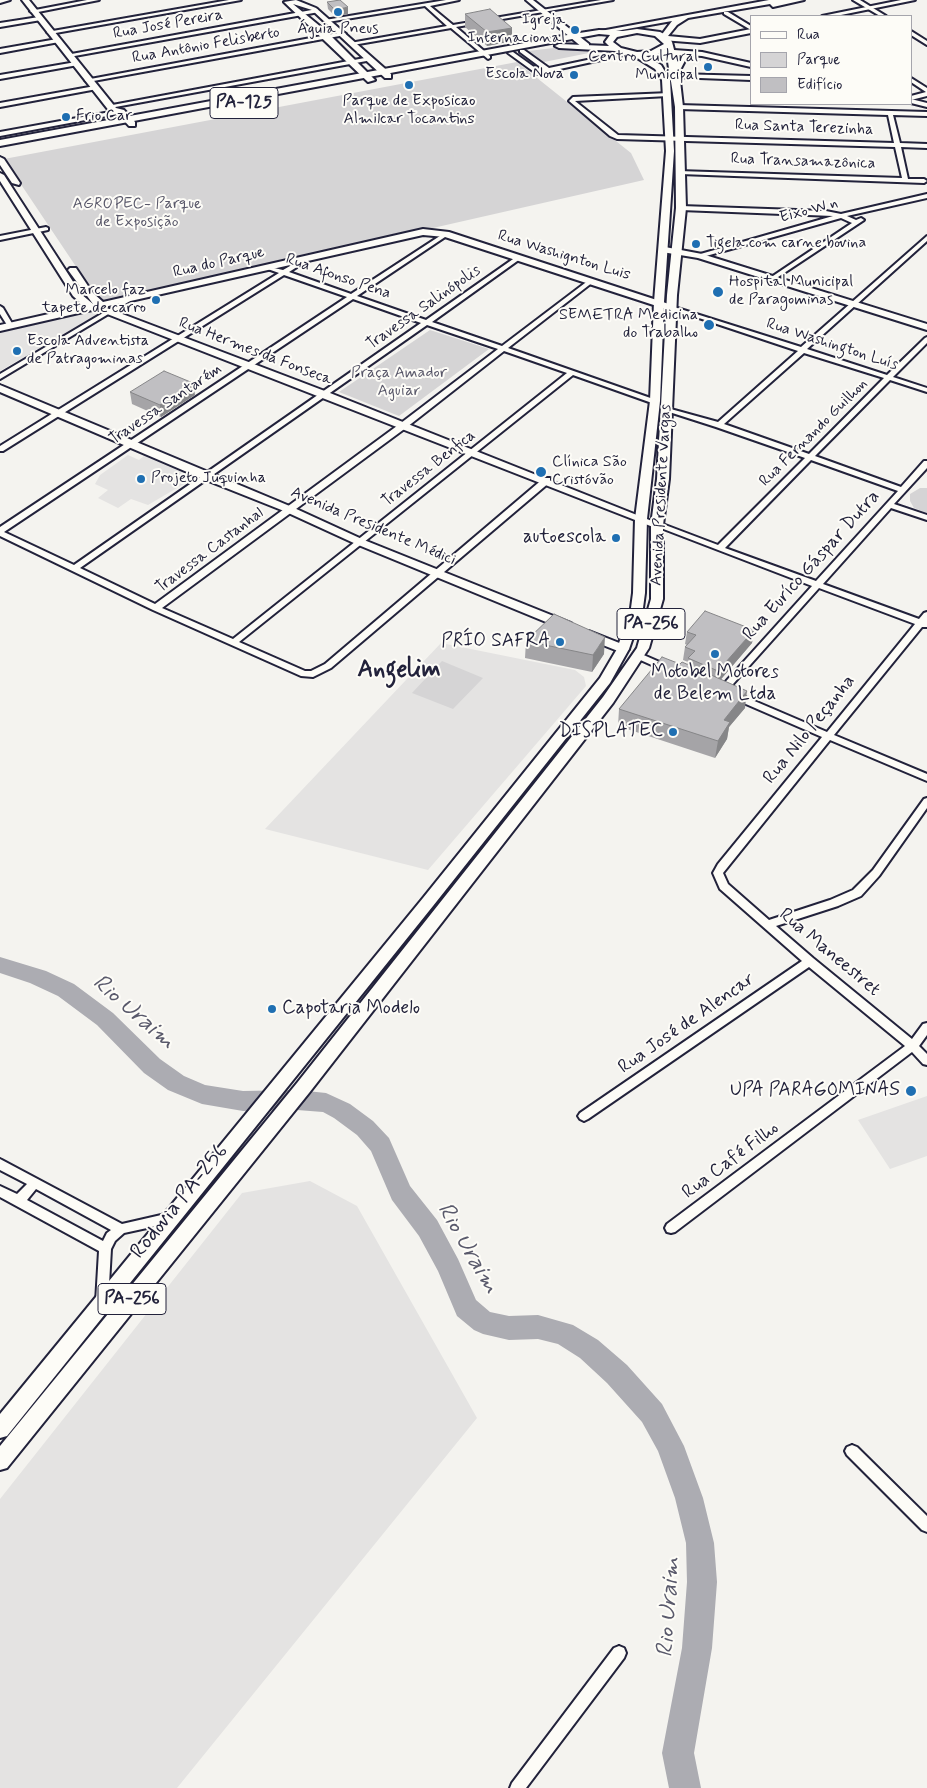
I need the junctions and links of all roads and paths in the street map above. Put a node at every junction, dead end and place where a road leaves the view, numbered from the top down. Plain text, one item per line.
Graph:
1 (7, 0) edge
2 (25, 0) edge
3 (96, 0) edge
4 (238, 0) edge
5 (284, 0) edge
6 (290, 0) edge
7 (456, 0) edge
8 (529, 0) edge
9 (610, 0) edge
10 (781, 0) edge
11 (800, 0) edge
12 (856, 0) edge
13 (912, 0) edge
14 (0, 1) edge
15 (426, 5) junction
16 (869, 8) junction
17 (33, 11) junction
18 (543, 11) junction
19 (317, 12) junction
20 (726, 13) junction
21 (302, 14) junction
22 (831, 15) edge
23 (881, 15) edge
24 (39, 19) junction
25 (666, 19) junction
26 (328, 20) junction
27 (674, 23) junction
28 (0, 25) edge
29 (450, 26) junction
30 (634, 26) junction
31 (750, 28) edge
32 (750, 29) edge
33 (50, 32) junction
34 (599, 32) junction
35 (624, 32) junction
36 (343, 34) junction
37 (912, 34) edge
38 (573, 36) junction
39 (327, 37) junction
40 (57, 41) junction
41 (700, 41) junction
42 (927, 43) edge
43 (353, 44) junction
44 (666, 44) junction
45 (586, 46) junction
46 (616, 49) junction
47 (0, 51) edge
48 (522, 51) junction
49 (689, 52) junction
50 (511, 53) junction
51 (633, 54) junction
52 (69, 55) junction
53 (485, 55) junction
54 (370, 59) junction
55 (354, 62) junction
56 (76, 64) junction
57 (750, 64) edge
58 (541, 65) junction
59 (530, 68) junction
60 (548, 70) junction
61 (386, 74) junction
62 (676, 74) junction
63 (0, 77) edge
64 (369, 77) junction
65 (750, 78) edge
66 (88, 80) junction
67 (912, 81) edge
68 (95, 88) junction
69 (926, 90) edge
70 (668, 94) junction
71 (912, 99) edge
72 (912, 100) edge
73 (0, 105) edge
74 (905, 105) edge
75 (927, 105) edge
76 (679, 107) junction
77 (890, 113) junction
78 (907, 113) junction
79 (927, 114) edge
80 (118, 117) junction
81 (0, 134) edge
82 (674, 138) junction
83 (0, 143) edge
84 (897, 145) junction
85 (927, 146) edge
86 (0, 149) edge
87 (0, 159) edge
88 (680, 172) junction
89 (0, 175) edge
90 (905, 180) junction
91 (926, 181) edge
92 (927, 195) edge
93 (681, 208) junction
94 (873, 210) junction
95 (841, 216) junction
96 (858, 224) junction
97 (42, 230) junction
98 (446, 234) junction
99 (0, 238) edge
100 (927, 238) edge
101 (670, 251) junction
102 (699, 256) junction
103 (306, 258) junction
104 (518, 258) junction
105 (267, 267) junction
106 (283, 273) junction
107 (772, 278) junction
108 (592, 281) junction
109 (354, 297) junction
110 (658, 302) junction
111 (856, 304) junction
112 (91, 307) junction
113 (0, 308) edge
114 (672, 308) junction
115 (105, 309) junction
116 (427, 322) junction
117 (5, 326) edge
118 (927, 327) edge
119 (178, 338) junction
120 (927, 339) edge
121 (502, 349) junction
122 (802, 350) junction
123 (250, 366) junction
124 (571, 373) junction
125 (0, 377) edge
126 (888, 378) junction
127 (0, 388) edge
128 (927, 390) edge
129 (326, 395) junction
130 (655, 401) junction
131 (667, 410) junction
132 (60, 414) junction
133 (404, 425) junction
134 (719, 425) junction
135 (131, 444) junction
136 (0, 449) edge
137 (474, 452) junction
138 (808, 457) junction
139 (927, 463) edge
140 (205, 476) junction
141 (915, 476) junction
142 (547, 480) junction
143 (927, 480) edge
144 (903, 490) junction
145 (889, 505) junction
146 (288, 509) junction
147 (927, 518) edge
148 (641, 519) junction
149 (657, 525) junction
150 (0, 532) edge
151 (360, 542) junction
152 (720, 547) junction
153 (74, 569) junction
154 (437, 572) junction
155 (818, 583) junction
156 (156, 608) junction
157 (925, 621) edge
158 (234, 642) junction
159 (623, 649) junction
160 (639, 656) junction
161 (676, 672) edge
162 (828, 736) junction
163 (927, 778) edge
164 (927, 801) edge
165 (720, 867) joint
166 (428, 902) junction
167 (444, 907) junction
168 (768, 924) junction
169 (409, 925) junction
170 (423, 933) junction
171 (809, 961) junction
172 (927, 1027) edge
173 (913, 1046) junction
174 (927, 1061) edge
175 (284, 1081) joint
176 (303, 1088) joint
177 (584, 1116) dead end
178 (0, 1164) edge
179 (35, 1183) junction
180 (0, 1191) edge
181 (18, 1201) junction
182 (172, 1217) junction
183 (121, 1228) junction
184 (671, 1228) dead end
185 (105, 1248) junction
186 (102, 1303) junction
187 (0, 1429) edge
188 (852, 1451) dead end
189 (0, 1462) edge
190 (927, 1525) edge
191 (620, 1653) dead end
192 (517, 1788) edge

1 - 14 street
2 - 17 street
3 - 17 street
4 - 33 street
5 - 21 street
6 - 19 street
7 - 15 street
8 - 18 street
9 - 18 street
10 - 25 street, PA-125
11 - 20 street
12 - 16 street
13 - 16 street
15 - 26 street
15 - 29 street
16 - 22 street
16 - 23 street
17 - 24 street
18 - 29 street
18 - 38 street
19 - 21 street, Rua José Pereira
19 - 26 street
20 - 27 street
20 - 31 street
21 - 39 street
21 - 52 street, Rua José Pereira
24 - 28 street
24 - 33 street
25 - 27 street
25 - 30 street, PA-125
26 - 36 street
27 - 44 street
29 - 43 street
29 - 53 street
30 - 34 street, PA-125
30 - 35 street, PA-125
32 - 41 street
33 - 40 street
34 - 35 main road, PA-125
34 - 38 main road, PA-125
35 - 44 main road, PA-125
35 - 46 main road
36 - 39 street, Rua Antônio Felisberto
36 - 43 street
37 - 42 street
38 - 45 street
38 - 53 main road, PA-125
39 - 55 street
39 - 66 street, Rua Antônio Felisberto
40 - 47 street
40 - 52 street
41 - 44 street
41 - 49 street
43 - 54 street
44 - 49 street
44 - 51 main road, PA-125
44 - 62 main road, Avenida Presidente Vargas / PA-256
45 - 46 main road, PA-125 / PA-125
45 - 48 main road, PA-125 / PA-125
46 - 51 main road, PA-125
46 - 58 street
48 - 50 main road, PA-125 / PA-125
48 - 58 street
49 - 57 street
49 - 62 main road
50 - 53 main road, PA-125 / PA-125
50 - 59 street
51 - 60 street
51 - 70 main road, Avenida Presidente Vargas / PA-256
52 - 56 street
53 - 61 main road, PA-125 / PA-125
54 - 55 street
54 - 61 street
55 - 64 street
55 - 80 street
56 - 63 street
56 - 66 street
58 - 59 street
58 - 60 street
59 - 60 street
61 - 64 main road, PA-125 / PA-125
62 - 65 street
62 - 76 main road, Avenida Presidente Vargas / PA-256
64 - 80 main road, PA-125 / PA-125
66 - 68 street
67 - 69 street
68 - 73 street
68 - 80 street
69 - 71 street
70 - 82 main road, Avenida Presidente Vargas / PA-256
70 - 82 street, Rua Santa Terezinha
72 - 75 street
74 - 78 street
76 - 77 street
76 - 82 main road, Avenida Presidente Vargas / PA-256
77 - 78 street
77 - 84 street
78 - 79 street
80 - 81 street
80 - 83 main road, PA-125
80 - 86 main road, PA-125 / PA-125
82 - 84 street, Rua Santa Terezinha
82 - 88 main road, Avenida Presidente Vargas / PA-256
82 - 101 main road, Avenida Presidente Vargas / PA-256
84 - 85 street, Rua Santa Terezinha
84 - 90 street
87 - 97 street
88 - 90 street, Rua Transamazônica
88 - 93 main road, Avenida Presidente Vargas / PA-256
89 - 97 street
90 - 91 street, Rua Transamazônica
91 - 92 street
92 - 94 street, Eixo W n
93 - 95 street
93 - 101 main road, Avenida Presidente Vargas / PA-256
94 - 95 street, Eixo W n
94 - 96 street
95 - 96 street
95 - 102 street, Eixo W n
96 - 107 street
97 - 99 street
97 - 112 street
97 - 115 street
98 - 103 street, Rua do Parque
98 - 104 street, Rua Washignton Luis
98 - 109 street, Travessa Santarém
100 - 111 street
101 - 102 street
101 - 110 main road, Avenida Presidente Vargas / PA-256
101 - 114 main road, Avenida Presidente Vargas / PA-256
102 - 107 street
103 - 105 street, Rua do Parque
103 - 106 street
104 - 108 street, Rua Washignton Luis
104 - 116 street, Travessa Salinópolis
105 - 106 street, Rua Afonso Pena
105 - 115 street, Rua do Parque
106 - 109 street, Rua Afonso Pena
106 - 119 street
107 - 111 street
108 - 110 street, Rua Washignton Luis
108 - 121 street, Travessa Castanhal
109 - 116 street, Rua Afonso Pena
109 - 123 street, Travessa Santarém
110 - 114 street, Rua Washignton Luis
110 - 130 main road, Avenida Presidente Vargas / PA-256
111 - 118 street
111 - 122 street
112 - 115 street, Rua do Parque
112 - 117 street, Rua do Parque
113 - 117 street
114 - 122 street, Rua Washington Luís
114 - 131 main road, Avenida Presidente Vargas / PA-256
115 - 119 street, Rua Hermes da Fonseca
115 - 125 street
116 - 121 street, Rua Afonso Pena
116 - 129 street, Travessa Salinópolis
119 - 123 street, Rua Hermes da Fonseca
119 - 132 street
120 - 126 street, Rua Fernando Guilhon
121 - 124 street, Rua Afonso Pena
121 - 133 street, Travessa Castanhal
122 - 126 street, Rua Washington Luís
122 - 134 street
123 - 129 street, Rua Hermes da Fonseca
123 - 135 street, Travessa Santarém
124 - 130 street, Rua Afonso Pena
124 - 137 street, Travessa Benfica
126 - 128 street, Rua Washington Luís
126 - 138 street, Rua Fernando Guilhon
127 - 132 street, Avenida Presidente Médici
129 - 133 street, Rua Hermes da Fonseca
129 - 140 street, Travessa Salinópolis
130 - 148 main road, Avenida Presidente Vargas / PA-256
131 - 134 street
131 - 149 main road, Avenida Presidente Vargas / PA-256
132 - 135 street, Avenida Presidente Médici
132 - 136 street
133 - 137 street, Rua Hermes da Fonseca
133 - 146 street, Travessa Castanhal
134 - 138 street
135 - 140 street, Avenida Presidente Médici
135 - 150 street, Travessa Santarém
137 - 142 street, Rua Hermes da Fonseca
137 - 151 street, Travessa Benfica
138 - 144 street
138 - 152 street, Rua Fernando Guilhon
139 - 141 street, Rua Euríco Gáspar Dutra
140 - 146 street, Avenida Presidente Médici
140 - 153 street, Travessa Salinópolis
141 - 143 street
141 - 144 street, Rua Euríco Gáspar Dutra
142 - 148 street, Rua Hermes da Fonseca
142 - 154 street
144 - 145 street, Rua Euríco Gáspar Dutra
145 - 147 street
145 - 155 street, Rua Euríco Gáspar Dutra
146 - 151 street, Avenida Presidente Médici
146 - 156 street, Travessa Castanhal
148 - 149 street, Rua Hermes da Fonseca
148 - 159 main road, Avenida Presidente Vargas / PA-256
149 - 152 street
149 - 160 main road, Avenida Presidente Vargas / PA-256
150 - 153 street
151 - 154 street, Avenida Presidente Médici
151 - 158 street, Travessa Benfica
152 - 155 street
153 - 156 street
154 - 158 street
154 - 159 street, Avenida Presidente Médici
155 - 157 street
155 - 162 street, Rua Euríco Gáspar Dutra
156 - 158 street
157 - 162 street, Rua Nilo Peçanha
159 - 166 main road, Avenida Presidente Vargas / PA-256
160 - 161 street
160 - 167 main road, Avenida Presidente Vargas / PA-256
162 - 163 street
162 - 165 street, Rua Nilo Peçanha
164 - 168 street
165 - 168 street, Rua Maneestret
166 - 167 main road
166 - 169 main road, Avenida Presidente Vargas / PA-256
167 - 170 main road, Avenida Presidente Vargas / PA-256
168 - 171 street, Rua Maneestret
169 - 170 main road
169 - 175 main road, Avenida Presidente Vargas / PA-256
170 - 176 main road, Avenida Presidente Vargas / PA-256
171 - 173 street, Rua Maneestret
171 - 177 street, Rua José de Alencar
172 - 173 street, Rua Café Filho
173 - 174 street, Rua Maneestret
173 - 184 street, Rua Café Filho
175 - 182 main road, Rodovia PA-256 / PA-256
176 - 189 main road, Rodovia PA-256 / PA-256
178 - 179 street
179 - 181 street
179 - 183 street
180 - 181 street
181 - 185 street
182 - 183 street
182 - 186 main road, Rodovia PA-256 / PA-256
183 - 185 street
185 - 186 street
186 - 187 main road, Rodovia PA-256 / PA-256
188 - 190 street
191 - 192 street

